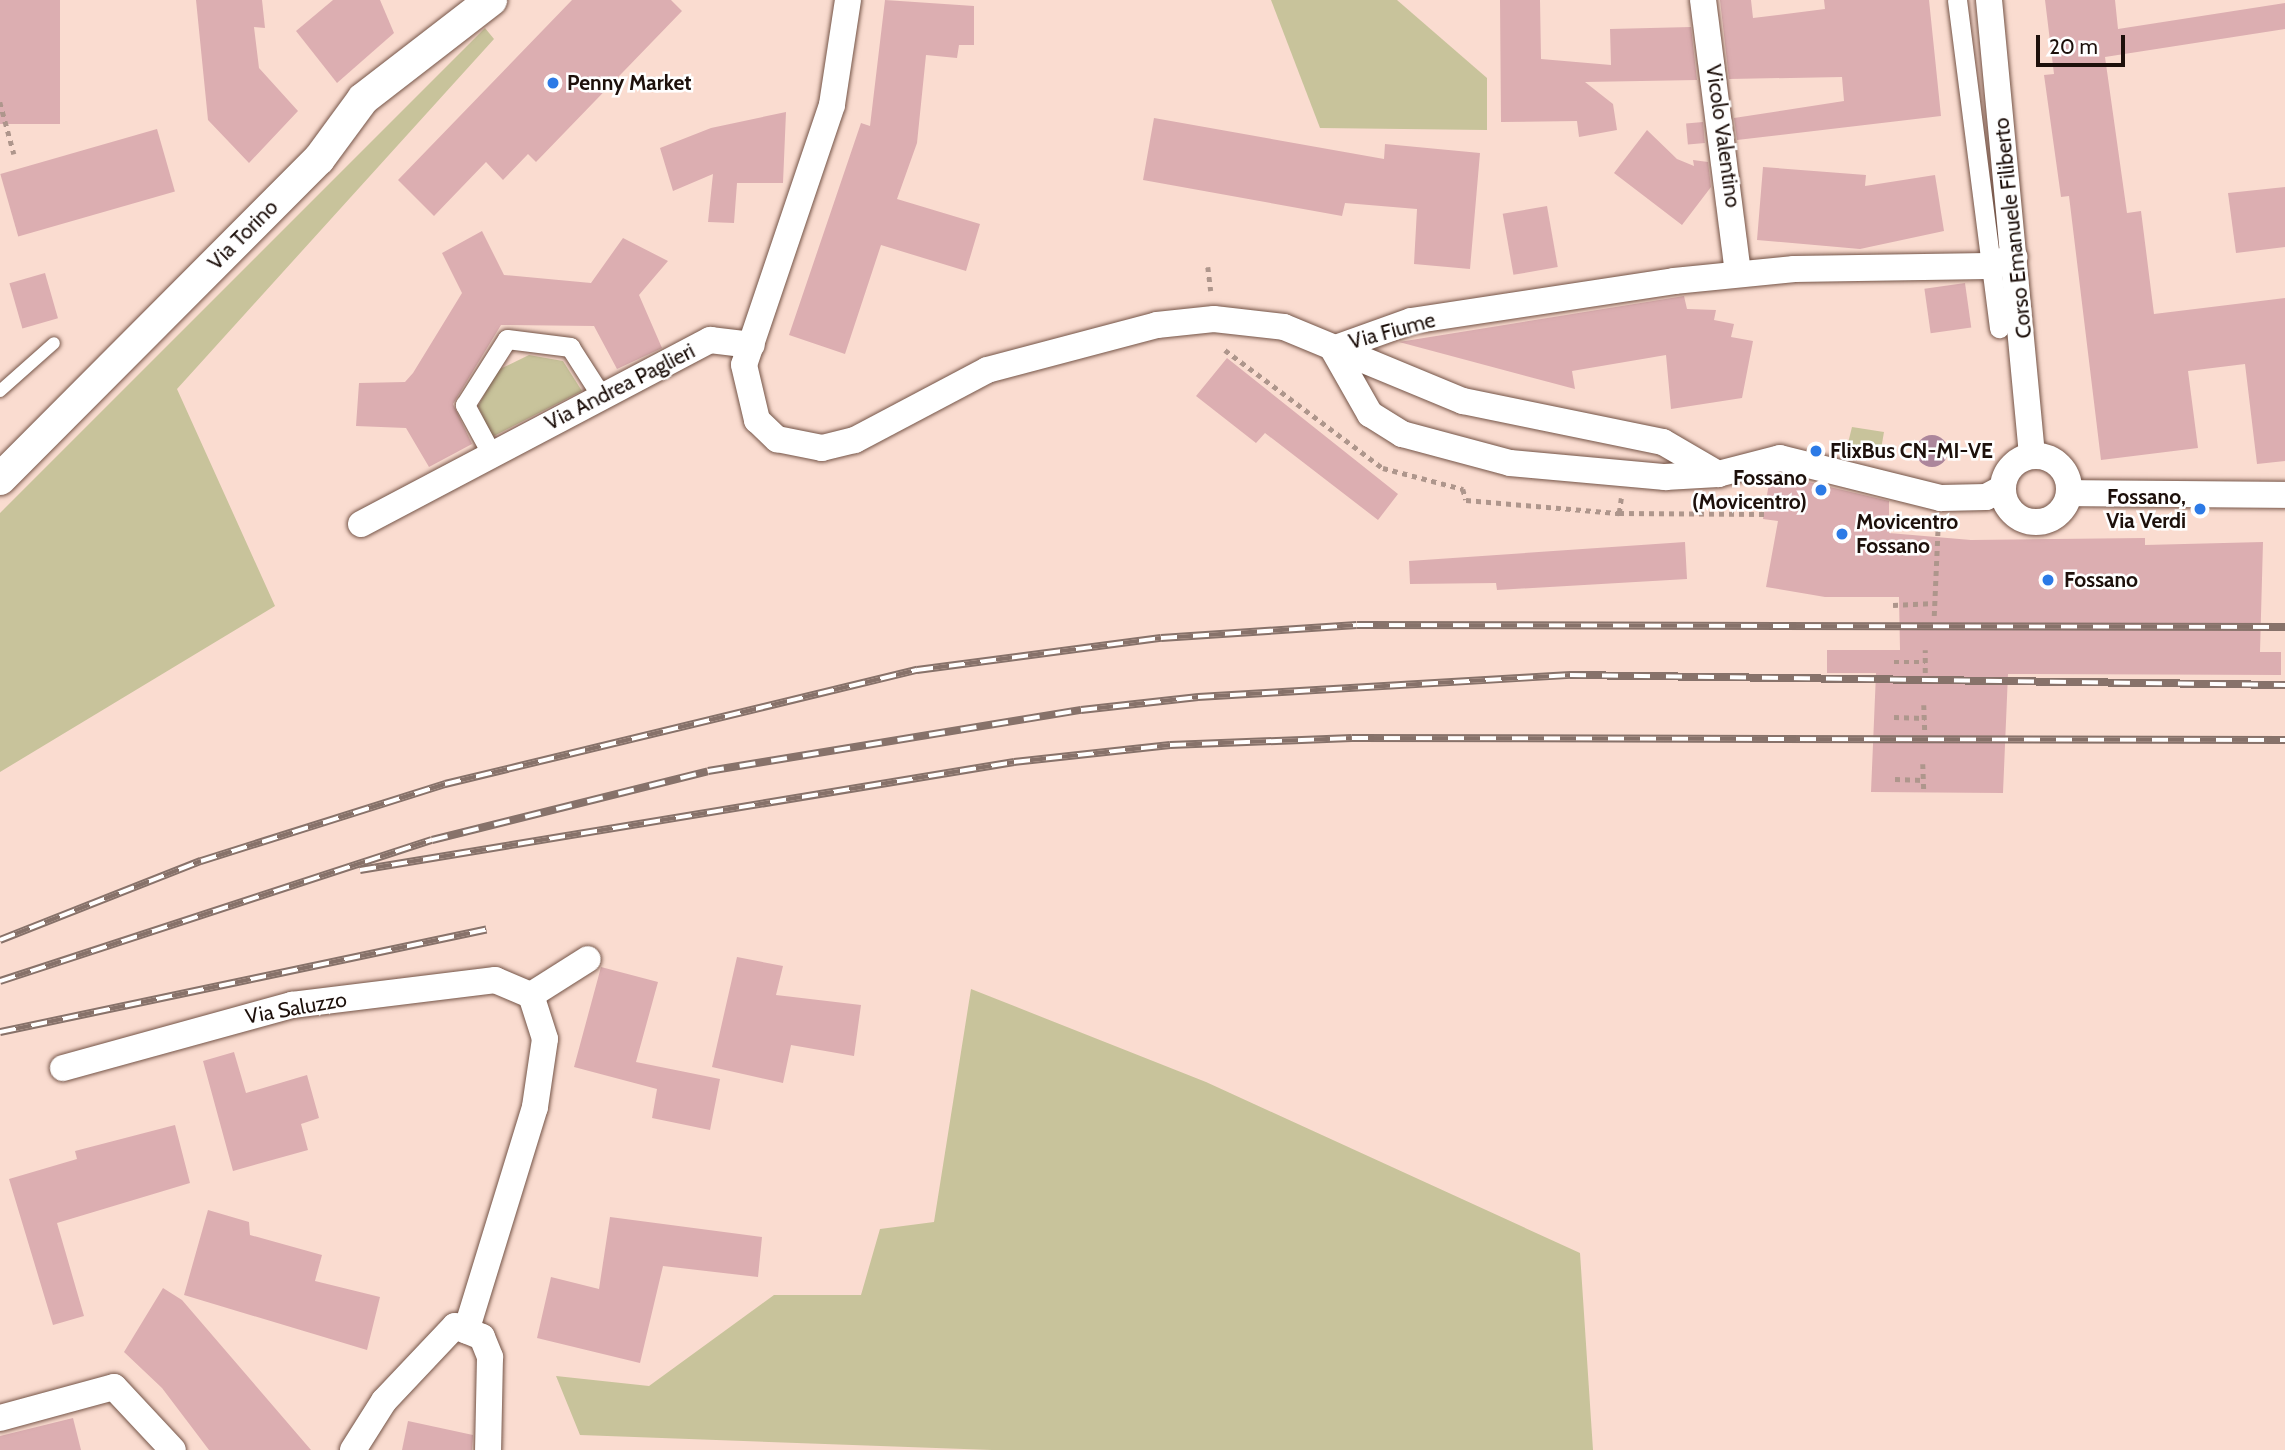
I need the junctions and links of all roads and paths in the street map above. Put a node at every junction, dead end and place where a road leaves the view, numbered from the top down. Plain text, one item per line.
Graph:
1 (491, 0) edge
2 (848, 0) edge
3 (1703, 0) edge
4 (1957, 0) edge
5 (1990, 0) edge
6 (0, 102) edge
7 (14, 154) dead end
8 (2014, 257) junction
9 (1989, 266) junction
10 (1738, 273) junction
11 (1999, 328) dead end
12 (54, 343) dead end
13 (752, 345) junction
14 (1333, 349) junction
15 (0, 391) edge
16 (603, 397) junction
17 (491, 453) junction
18 (2032, 456) junction
19 (1718, 474) junction
20 (0, 479) edge
21 (2003, 488) junction
22 (2068, 493) junction
23 (2285, 495) edge
24 (1941, 498) junction
25 (1619, 513) dead end
26 (1763, 514) dead end
27 (361, 524) dead end
28 (1935, 603) junction
29 (1893, 605) dead end
30 (1934, 616) dead end
31 (1925, 650) dead end
32 (1894, 662) dead end
33 (1925, 662) junction
34 (1925, 673) dead end
35 (1924, 705) dead end
36 (1894, 717) dead end
37 (1925, 718) junction
38 (1925, 730) dead end
39 (1923, 764) dead end
40 (1895, 779) dead end
41 (1924, 780) junction
42 (1924, 792) dead end
43 (588, 959) dead end
44 (531, 995) junction
45 (63, 1068) dead end
46 (474, 1334) junction
47 (0, 1418) edge
48 (173, 1450) edge
49 (353, 1450) edge
50 (488, 1450) edge

1 - 20 street, Via Torino
2 - 13 street
3 - 10 street, Vicolo Valentino
4 - 9 street, Corso Emanuele Filiberto
5 - 8 street, Corso Emanuele Filiberto
6 - 7 path
8 - 9 street, Via Fiume
8 - 18 street, Corso Emanuele Filiberto
9 - 10 street, Via Fiume
9 - 11 street, Corso Emanuele Filiberto
10 - 14 street, Via Fiume
12 - 15 lane
13 - 14 street, Via Fiume
13 - 16 street, Via Andrea Paglieri
14 - 19 street
14 - 19 street
16 - 17 street, Via Andrea Paglieri
16 - 17 street
17 - 27 street, Via Andrea Paglieri
18 - 21 street
18 - 22 street
19 - 24 street
21 - 22 street
21 - 24 street
22 - 23 street
24 - 28 path
25 - 26 path
28 - 29 path
28 - 30 path
31 - 33 path
32 - 33 path
33 - 34 path
35 - 37 path
36 - 37 path
37 - 38 path
39 - 41 path
40 - 41 path
41 - 42 path
43 - 44 street
44 - 45 street, Via Saluzzo
44 - 46 street
46 - 49 street
46 - 50 street
47 - 48 street

